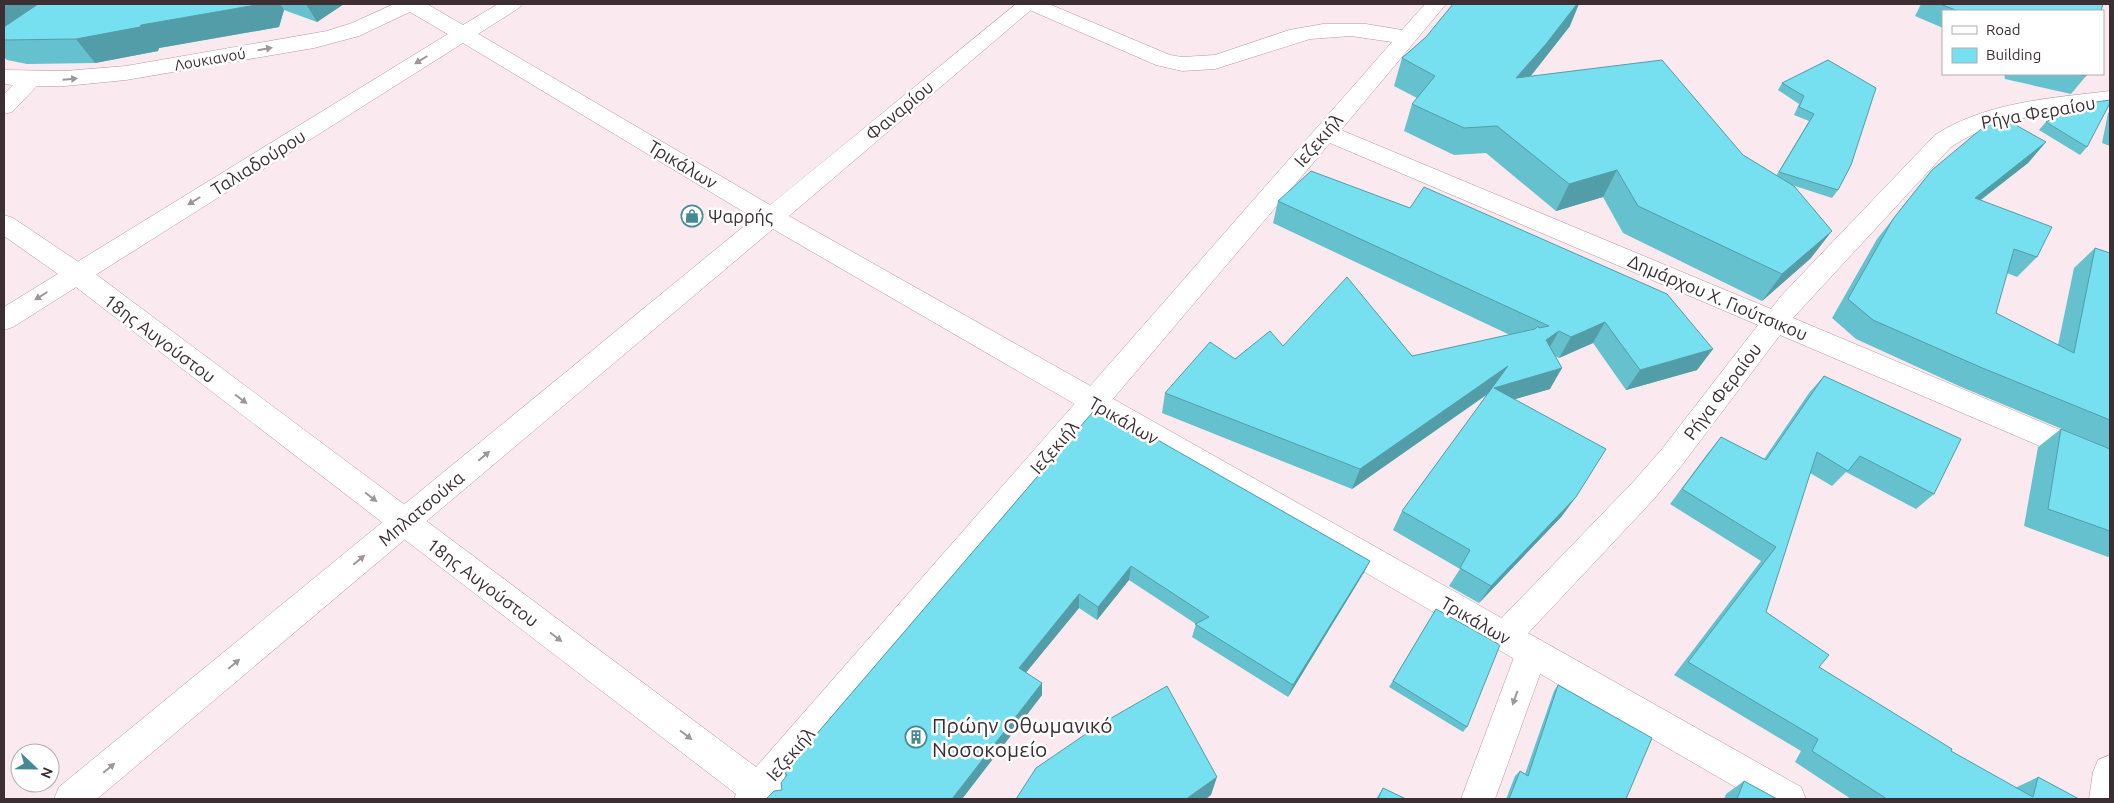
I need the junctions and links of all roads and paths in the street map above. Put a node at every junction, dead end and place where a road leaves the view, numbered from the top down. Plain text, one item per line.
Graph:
1 (411, 4) edge
2 (512, 4) edge
3 (1030, 4) edge
4 (1436, 4) edge
5 (463, 34) junction
6 (1406, 38) junction
7 (4, 77) edge
8 (30, 80) junction
9 (2110, 98) edge
10 (4, 107) edge
11 (1325, 132) junction
12 (771, 216) junction
13 (4, 224) edge
14 (77, 274) junction
15 (4, 320) edge
16 (1776, 322) junction
17 (1093, 402) junction
18 (2110, 464) edge
19 (404, 522) junction
20 (1518, 644) junction
21 (2110, 772) edge
22 (760, 796) edge
23 (72, 799) edge
24 (1478, 799) edge
25 (1789, 799) edge
26 (2106, 799) edge

1 - 5 street, Τρικάλων
8 -> 1 street, Λουκιανού
2 - 5 street, Ταλιαδούρου
3 - 6 street
3 - 12 street, Φαναρίου
4 - 6 street, Ιεζεκιήλ
5 - 12 street, Τρικάλων
5 -> 14 street, Ταλιαδούρου
6 - 11 street, Ιεζεκιήλ
7 - 8 street, Λουκιανού
8 - 10 street
9 - 16 street, Ρήγα Φεραίου
11 - 16 street, Δημάρχου Χ. Γιούτσικου
11 - 17 street, Ιεζεκιήλ
12 - 17 street, Τρικάλων
19 -> 12 street, Μπλατσούκα
13 - 14 street, 18ης Αυγούστου
14 -> 15 street, Ταλιαδούρου
14 -> 19 street, 18ης Αυγούστου
16 - 18 street, Δημάρχου Χ. Γιούτσικου
16 - 20 street, Ρήγα Φεραίου
17 - 20 street, Τρικάλων
17 - 22 street, Ιεζεκιήλ
19 -> 22 street, 18ης Αυγούστου
23 -> 19 street, Μπλατσούκα
20 -> 24 street, Ρήγα Φεραίου
20 - 25 street, Τρικάλων
21 - 26 street

